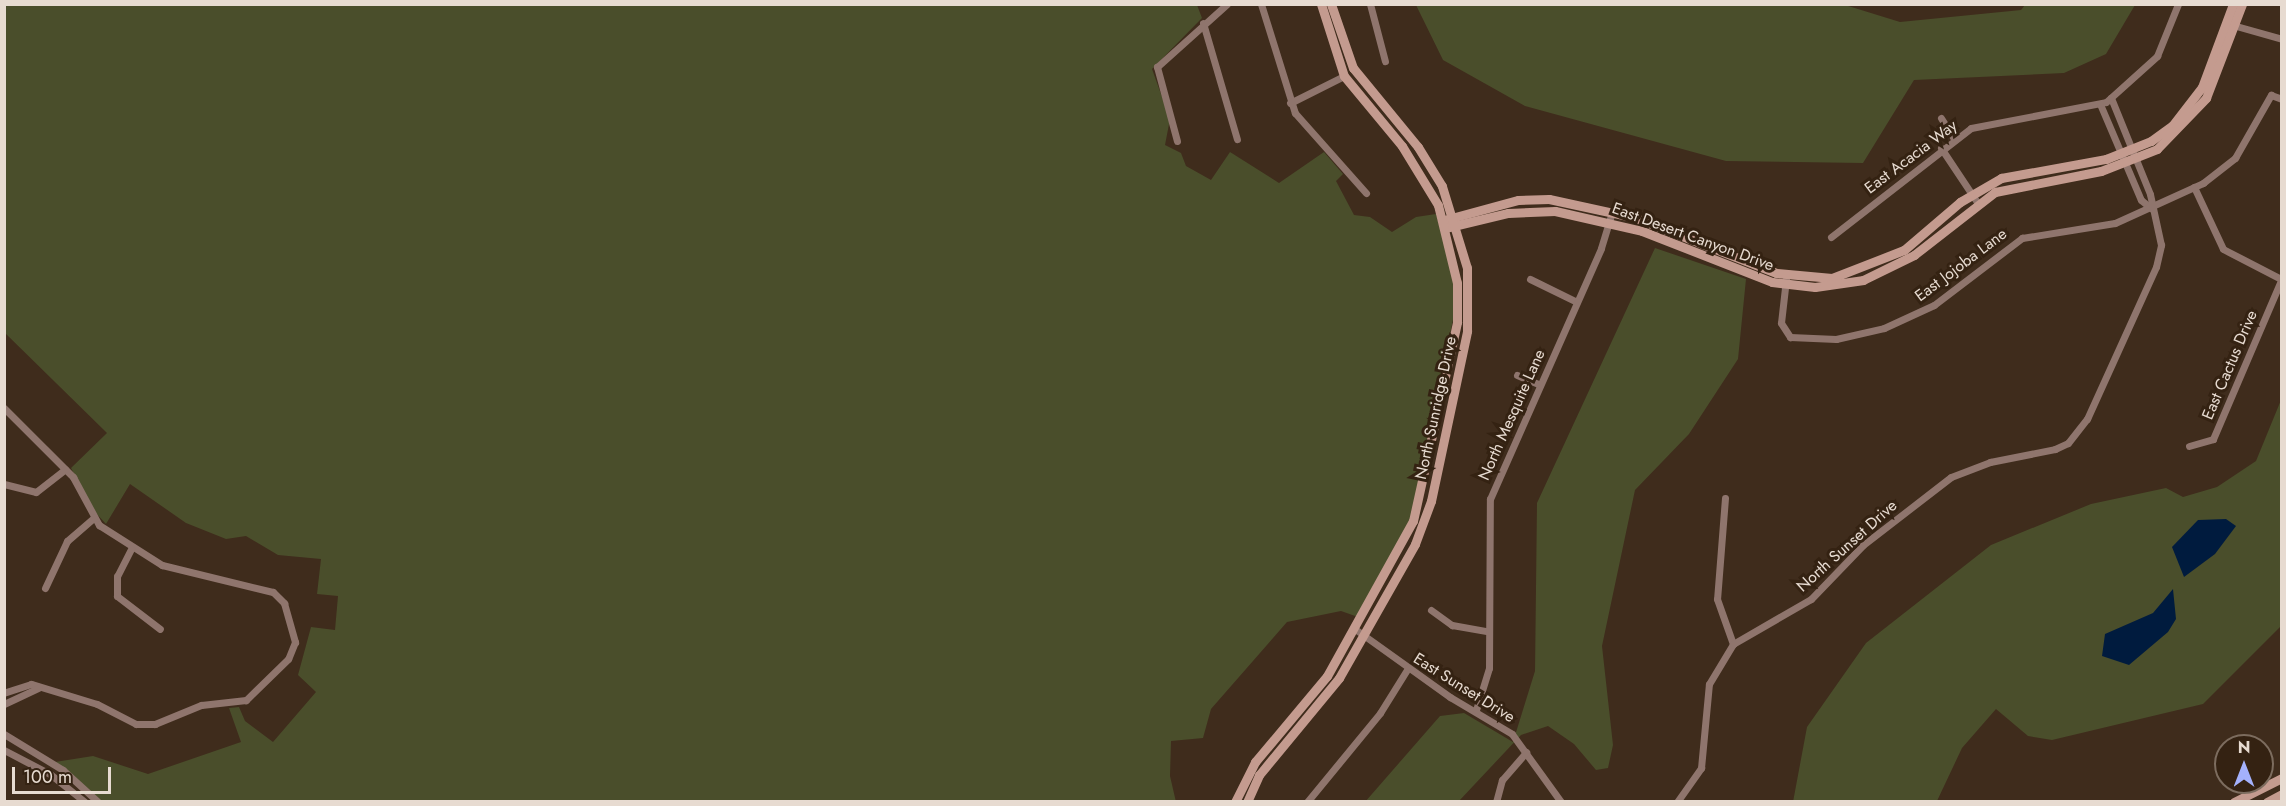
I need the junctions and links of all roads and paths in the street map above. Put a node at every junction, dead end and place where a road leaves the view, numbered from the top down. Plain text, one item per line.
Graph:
1 (1227, 4) edge
2 (1261, 4) edge
3 (1321, 4) edge
4 (1331, 4) edge
5 (1370, 4) edge
6 (2178, 4) edge
7 (2233, 4) edge
8 (2242, 4) edge
9 (1203, 23) junction
10 (2231, 25) junction
11 (2282, 39) edge
12 (1385, 61) dead end
13 (1344, 76) junction
14 (2111, 98) junction
15 (2282, 99) edge
16 (1290, 103) junction
17 (2100, 104) junction
18 (1941, 118) dead end
19 (1237, 139) dead end
20 (1954, 139) junction
21 (1177, 141) dead end
22 (1941, 147) junction
23 (2129, 157) junction
24 (2194, 187) junction
25 (1366, 193) dead end
26 (1975, 198) junction
27 (2151, 208) junction
28 (1611, 216) junction
29 (1449, 223) junction
30 (1831, 237) dead end
31 (2281, 278) edge
32 (1530, 279) dead end
33 (1786, 279) junction
34 (1577, 302) junction
35 (1517, 375) dead end
36 (1540, 384) junction
37 (4, 408) edge
38 (2189, 446) dead end
39 (65, 469) junction
40 (4, 484) edge
41 (1725, 498) dead end
42 (93, 518) junction
43 (131, 549) junction
44 (45, 588) dead end
45 (1431, 610) dead end
46 (160, 629) dead end
47 (1355, 629) junction
48 (1486, 631) junction
49 (1363, 636) junction
50 (1733, 644) junction
51 (1408, 668) junction
52 (13, 687) junction
53 (38, 688) junction
54 (4, 693) edge
55 (20, 699) junction
56 (4, 704) edge
57 (1476, 710) junction
58 (4, 734) edge
59 (4, 750) edge
60 (1526, 752) junction
61 (2282, 778) edge
62 (2282, 794) edge
63 (1686, 798) edge
64 (85, 801) edge
65 (98, 801) edge
66 (1235, 801) edge
67 (1247, 801) edge
68 (1307, 801) edge
69 (1496, 801) edge
70 (1561, 801) edge
71 (1677, 801) edge
72 (2234, 801) edge
73 (2267, 801) edge

1 - 9 street
2 - 16 street
3 - 13 street, North Sunridge Drive
4 - 29 street, North Sunridge Drive
5 - 12 street
6 - 14 street, East Acacia Way
7 - 10 street, East Desert Canyon Drive
8 - 10 street, East Desert Canyon Drive
9 - 19 street
9 - 21 street
10 - 11 street
10 - 23 street, East Desert Canyon Drive
13 - 16 street
13 - 29 street, North Sunridge Drive
14 - 17 street, East Acacia Way
14 - 23 street, North Sunset Drive
15 - 24 street, East Jojoba Lane
16 - 25 street
17 - 20 street, East Acacia Way
17 - 23 street, North Sunset Drive
18 - 20 street
20 - 22 street, East Acacia Way
22 - 26 street
22 - 30 street, East Acacia Way
23 - 26 street, East Desert Canyon Drive
23 - 27 street, North Sunset Drive
24 - 27 street, East Jojoba Lane
24 - 31 street
26 - 33 street, East Desert Canyon Drive
27 - 33 street, East Jojoba Lane
27 - 50 street, North Sunset Drive
28 - 29 street, East Desert Canyon Drive
28 - 33 street, East Desert Canyon Drive
28 - 34 street, North Mesquite Lane
29 - 47 street, North Sunridge Drive
29 - 49 street, North Sunridge Drive
31 - 38 street, East Cactus Drive
32 - 34 street
34 - 36 street, North Mesquite Lane
35 - 36 street
36 - 48 street, North Mesquite Lane
37 - 39 street
39 - 40 street
39 - 42 street
41 - 50 street
42 - 43 street
42 - 44 street
43 - 46 street
43 - 53 street
45 - 48 street
47 - 49 street, East Sunset Drive
47 - 66 street, North Sunridge Drive
48 - 57 street, North Mesquite Lane
49 - 51 street, East Sunset Drive
49 - 67 street, North Sunridge Drive
50 - 63 street, North Sunset Drive
51 - 57 street, East Sunset Drive
51 - 68 street
52 - 53 street
52 - 54 street
52 - 55 street
53 - 55 street
55 - 56 street
57 - 60 street, East Sunset Drive
58 - 65 street
59 - 64 street
60 - 69 street
60 - 70 street
61 - 72 street
62 - 73 street
63 - 71 street, North Sunset Drive

